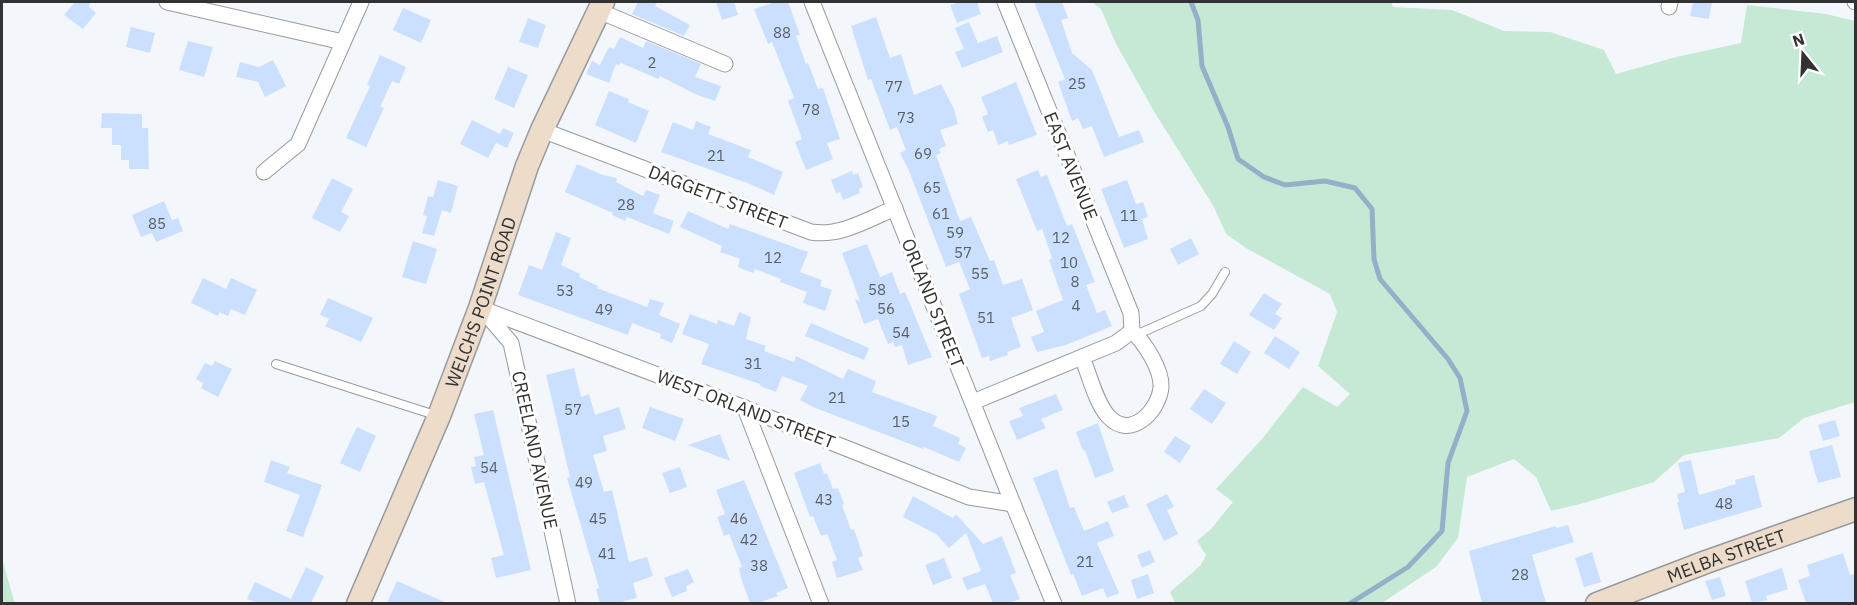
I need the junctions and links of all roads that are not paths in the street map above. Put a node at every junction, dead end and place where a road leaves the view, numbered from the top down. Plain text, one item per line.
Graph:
1 (167, 2) edge
2 (361, 2) edge
3 (812, 2) edge
4 (1005, 2) edge
5 (601, 6) edge
6 (343, 42) junction
7 (725, 64) dead end
8 (542, 130) junction
9 (264, 172) dead end
10 (895, 208) junction
11 (1225, 272) dead end
12 (480, 308) junction
13 (1134, 333) junction
14 (1082, 357) junction
15 (276, 364) dead end
16 (973, 402) junction
17 (745, 408) junction
18 (439, 416) junction
19 (1012, 504) junction
20 (1856, 509) edge
21 (358, 603) edge
22 (568, 603) edge
23 (821, 603) edge
24 (1054, 603) edge
25 (1597, 603) edge

1 - 6 street
2 - 6 street
3 - 10 street, ORLAND STREET
4 - 13 street, EAST AVENUE
5 - 7 street
5 - 8 street, WELCHS POINT ROAD
6 - 9 street
8 - 10 street, DAGGETT STREET
8 - 12 street, WELCHS POINT ROAD
10 - 16 street, ORLAND STREET
11 - 13 lane
12 - 17 street, WEST ORLAND STREET
12 - 18 street, WELCHS POINT ROAD
12 - 22 street, CREELAND AVENUE
13 - 14 street
13 - 14 street
14 - 16 street
15 - 18 lane
16 - 19 street, ORLAND STREET
17 - 19 street, WEST ORLAND STREET
17 - 23 street
18 - 21 street, WELCHS POINT ROAD
19 - 24 street, ORLAND STREET
20 - 25 street, MELBA STREET

